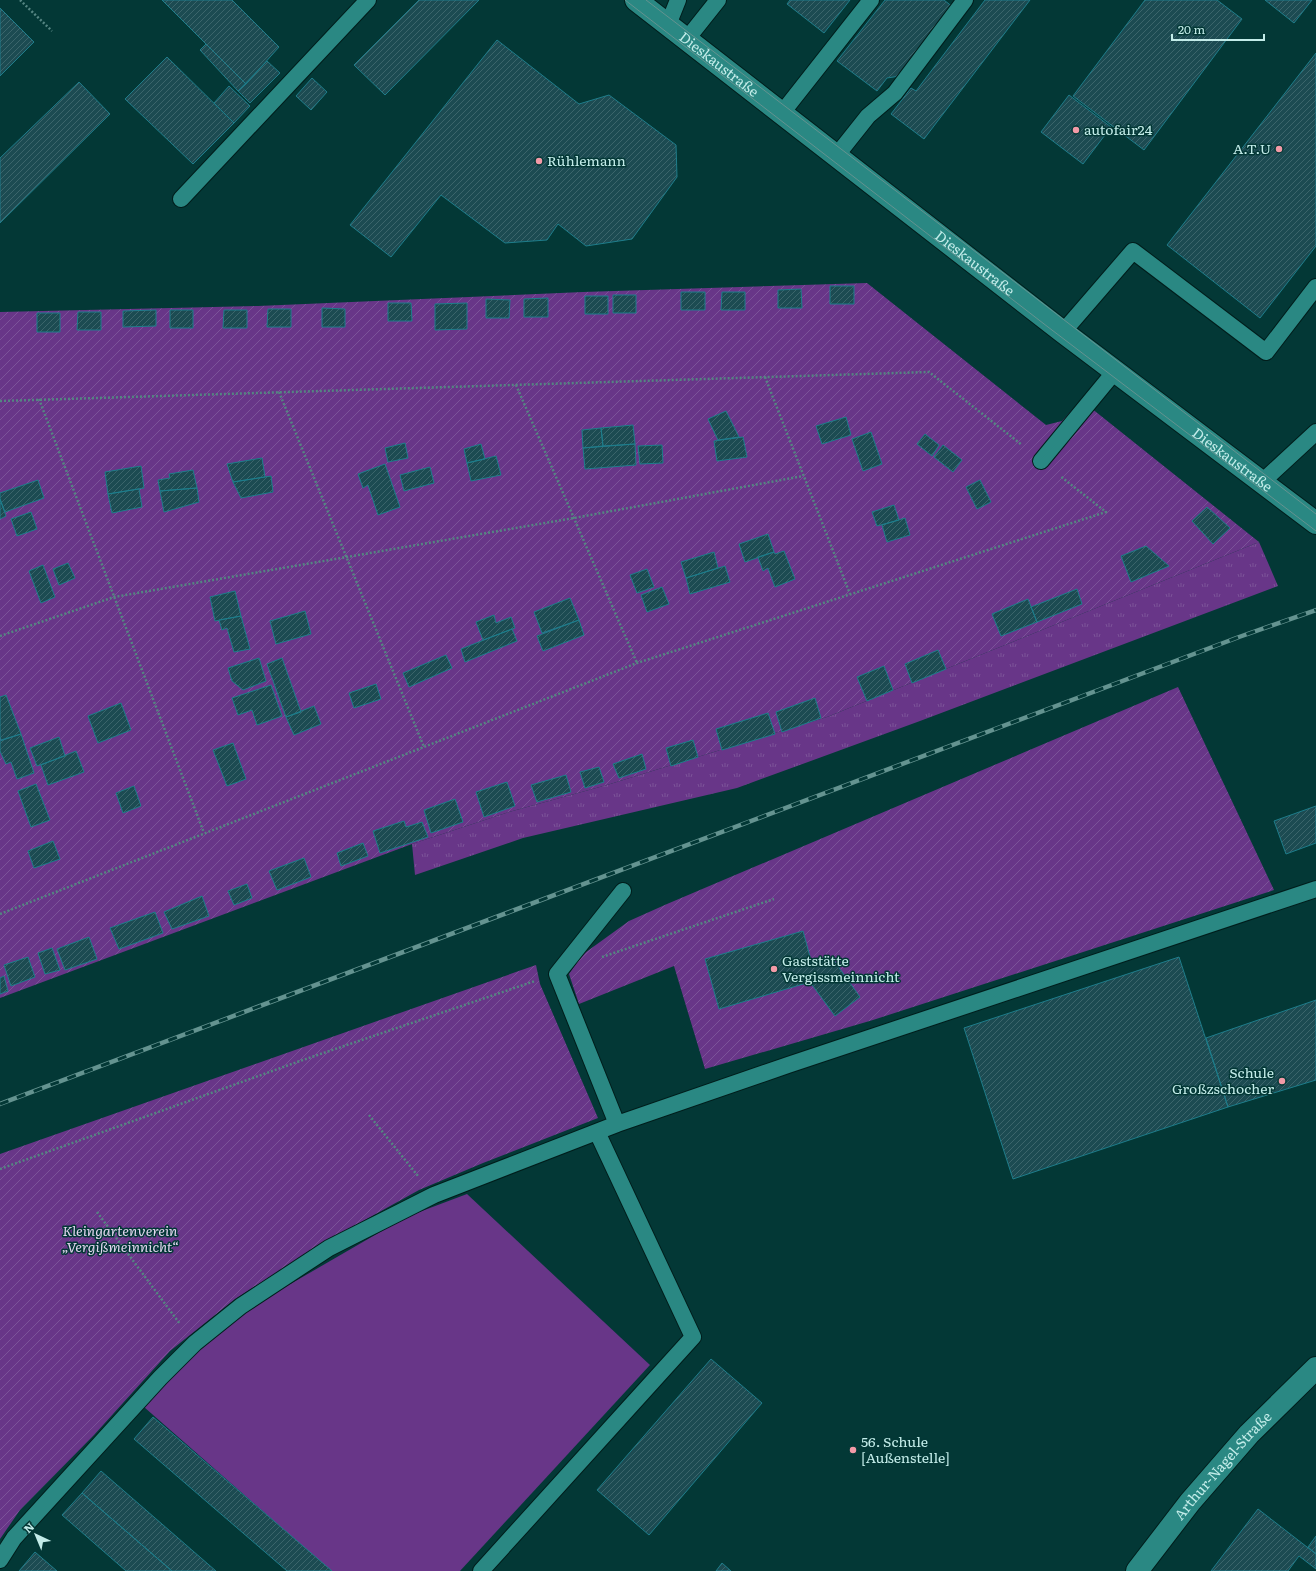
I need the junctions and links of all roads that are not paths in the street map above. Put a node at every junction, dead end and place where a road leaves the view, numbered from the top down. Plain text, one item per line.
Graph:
1 (368, 0) edge
2 (636, 0) edge
3 (678, 0) edge
4 (718, 0) edge
5 (871, 0) edge
6 (965, 0) edge
7 (668, 25) junction
8 (686, 39) junction
9 (782, 113) junction
10 (837, 155) junction
11 (181, 199) dead end
12 (1316, 287) edge
13 (1063, 332) junction
14 (1116, 370) junction
15 (1316, 432) edge
16 (1042, 461) road end
17 (1263, 481) junction
18 (1316, 523) edge
19 (1316, 889) edge
20 (623, 890) dead end
21 (617, 1124) junction
22 (597, 1132) junction
23 (1316, 1368) edge
24 (7, 1539) edge
25 (0, 1560) edge
26 (481, 1571) edge
27 (1137, 1571) edge

1 - 11 lane
2 - 7 main road, Dieskaustraße
3 - 7 lane
4 - 8 lane
5 - 9 lane
6 - 10 lane
7 - 8 main road, Dieskaustraße
8 - 9 main road, Dieskaustraße
9 - 10 main road, Dieskaustraße
10 - 13 main road, Dieskaustraße
12 - 13 lane
13 - 14 main road, Dieskaustraße
14 - 16 lane
14 - 17 main road, Dieskaustraße
15 - 17 lane
17 - 18 main road, Dieskaustraße
19 - 21 lane
20 - 21 lane
21 - 22 lane
22 - 24 lane
22 - 26 lane
23 - 27 main road, Arthur-Nagel-Straße
24 - 25 lane

